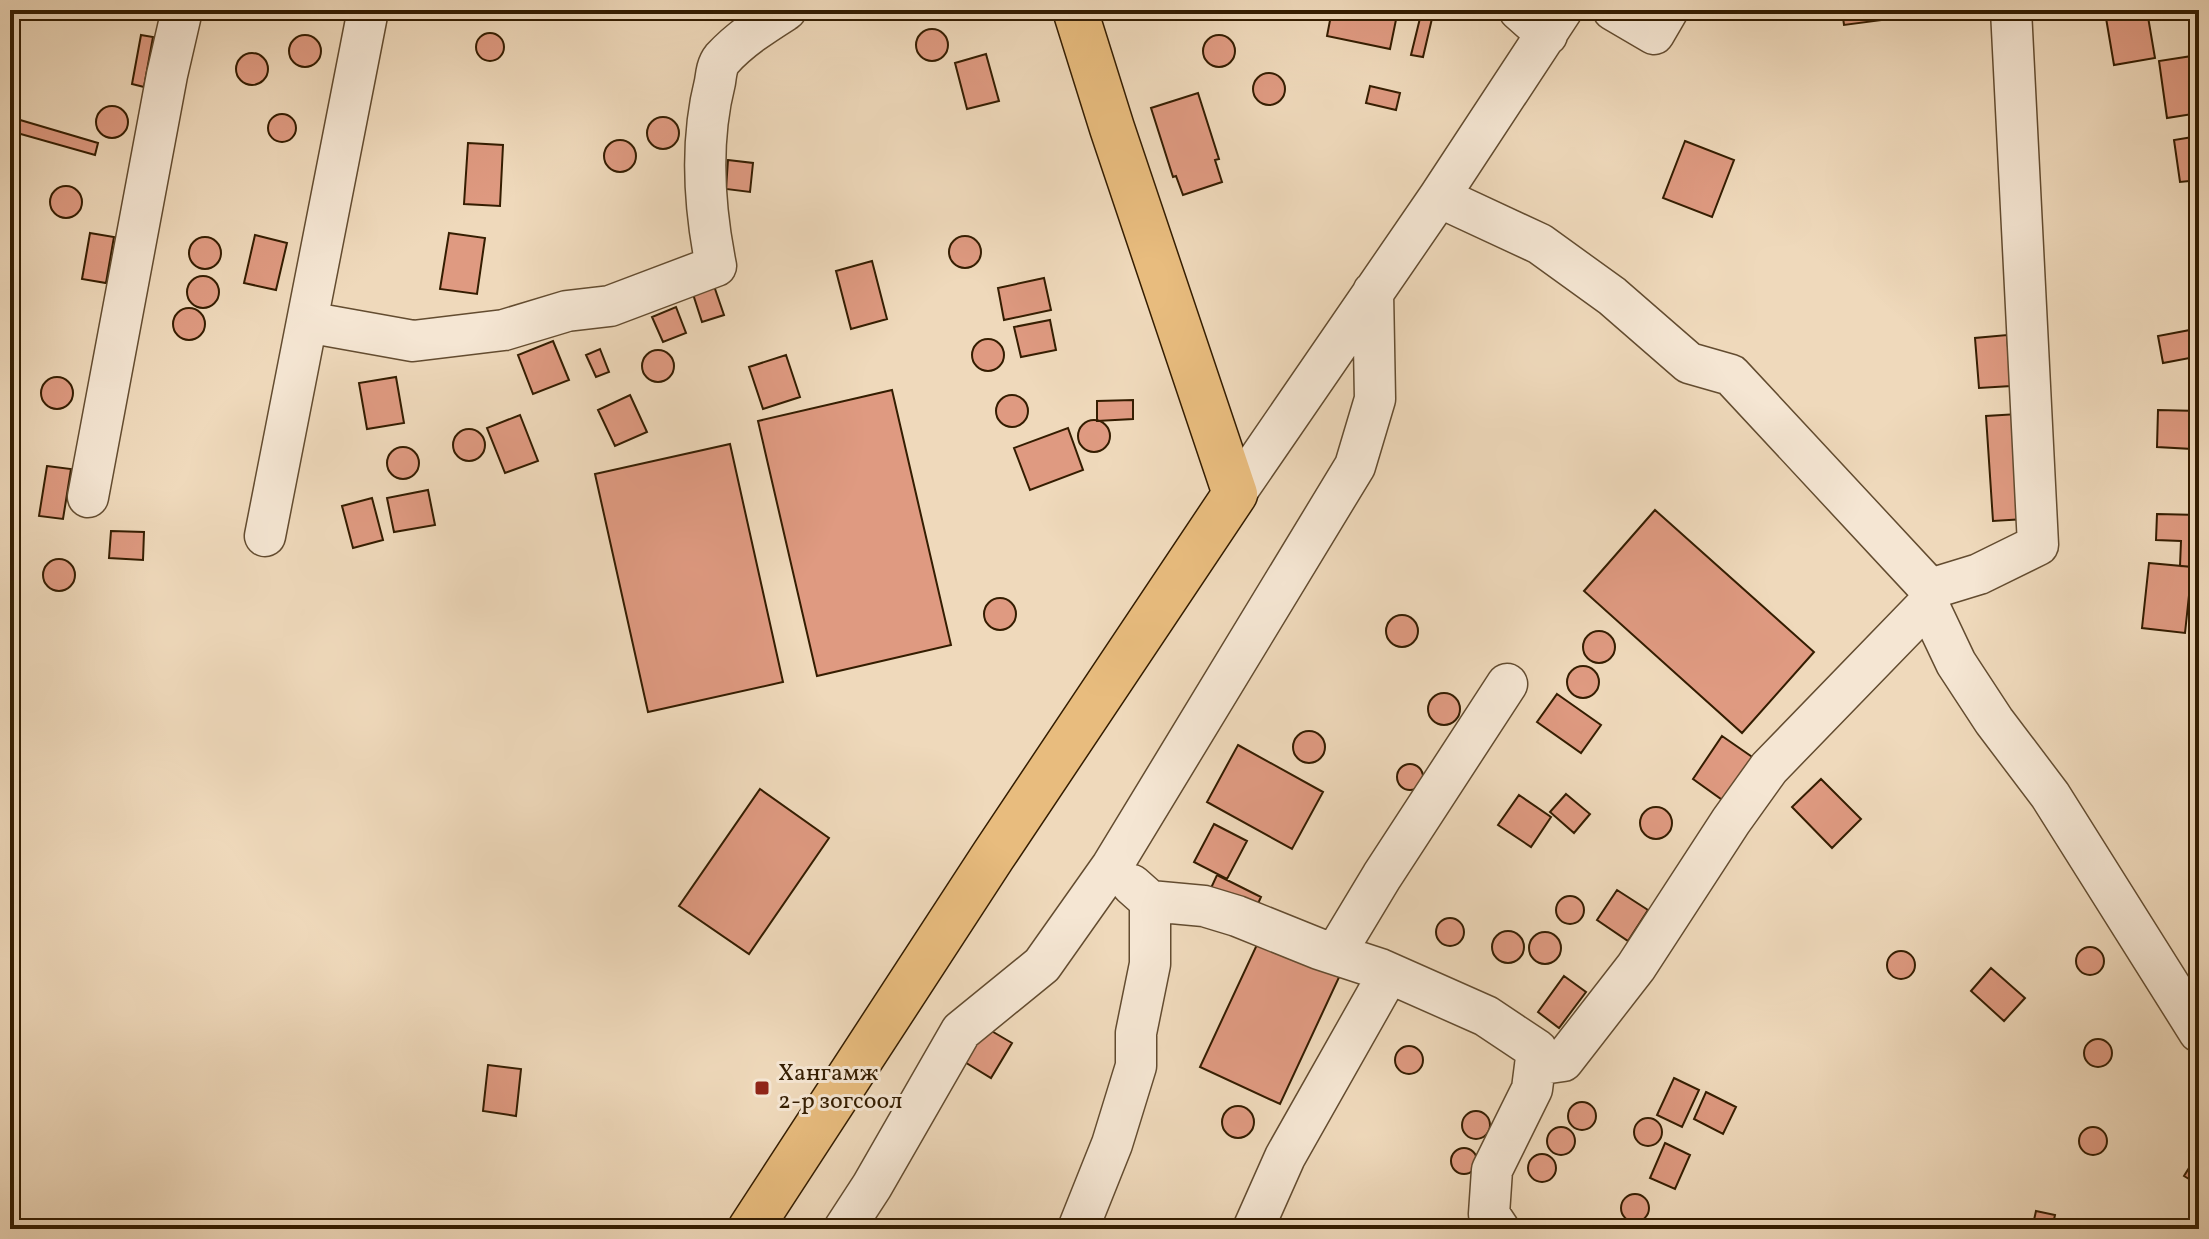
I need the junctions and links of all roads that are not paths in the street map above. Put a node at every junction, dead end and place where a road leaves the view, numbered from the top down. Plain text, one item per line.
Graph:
1 (182, 10) edge
2 (368, 10) edge
3 (786, 10) edge
4 (1075, 10) edge
5 (1613, 10) edge
6 (1668, 10) edge
7 (2011, 10) edge
8 (1543, 18) edge
9 (1439, 197) junction
10 (1373, 292) junction
11 (307, 322) junction
12 (1235, 494) junction
13 (88, 497) dead end
14 (265, 536) dead end
15 (1929, 597) junction
16 (1507, 684) dead end
17 (1112, 866) junction
18 (1150, 901) junction
19 (1335, 954) junction
20 (1389, 973) junction
21 (2199, 1032) edge
22 (1535, 1065) junction
23 (750, 1229) edge
24 (844, 1229) edge
25 (1078, 1229) edge
26 (1253, 1229) edge
27 (1499, 1229) edge

1 - 13 street
2 - 11 street
3 - 11 street
4 - 12 main road
5 - 6 street
7 - 15 street
8 - 9 street
9 - 10 street
9 - 15 street
10 - 12 street
10 - 17 street
11 - 14 street
12 - 23 main road
15 - 21 street
15 - 22 street
16 - 19 street
17 - 18 street
17 - 24 street
18 - 19 street
18 - 25 street
19 - 20 street
20 - 22 street
20 - 26 street
22 - 27 street

